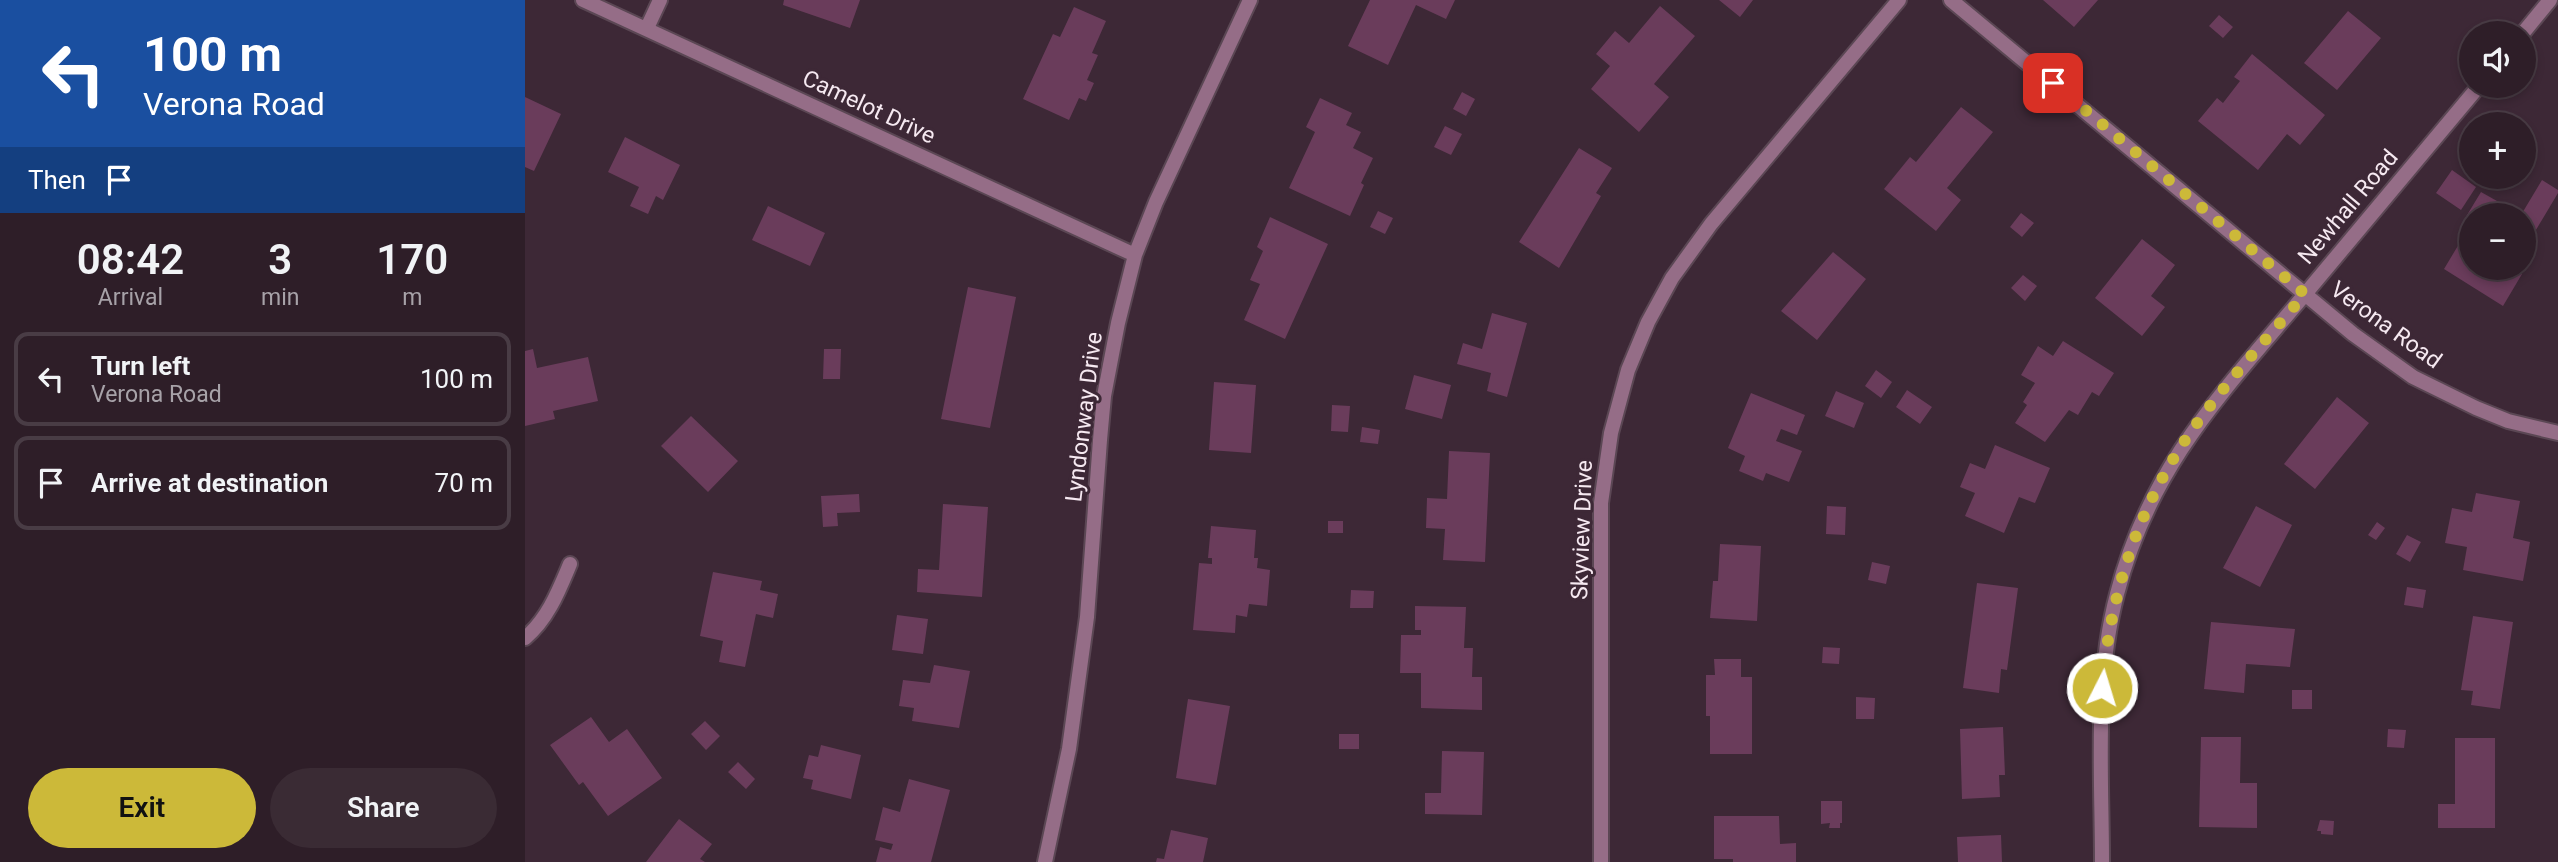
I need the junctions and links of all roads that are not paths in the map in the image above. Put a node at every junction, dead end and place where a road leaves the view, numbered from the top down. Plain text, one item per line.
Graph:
1 (583, 0) edge
2 (660, 0) edge
3 (1250, 0) edge
4 (1899, 0) edge
5 (1951, 0) edge
6 (2550, 0) edge
7 (2533, 21) edge
8 (647, 29) junction
9 (2469, 98) edge
10 (1135, 255) junction
11 (2305, 294) junction
12 (2558, 433) edge
13 (570, 564) dead end
14 (525, 638) edge
15 (1045, 862) edge
16 (1601, 862) edge
17 (2102, 862) edge

1 - 8 street, Camelot Drive
2 - 8 street
3 - 10 street, Lyndonway Drive
4 - 16 street, Skyview Drive
5 - 11 street, Verona Road
6 - 7 street
8 - 10 street, Camelot Drive
9 - 11 street, Newhall Road
10 - 15 street, Lyndonway Drive
11 - 12 street, Verona Road
11 - 17 street, Newhall Road
13 - 14 street

